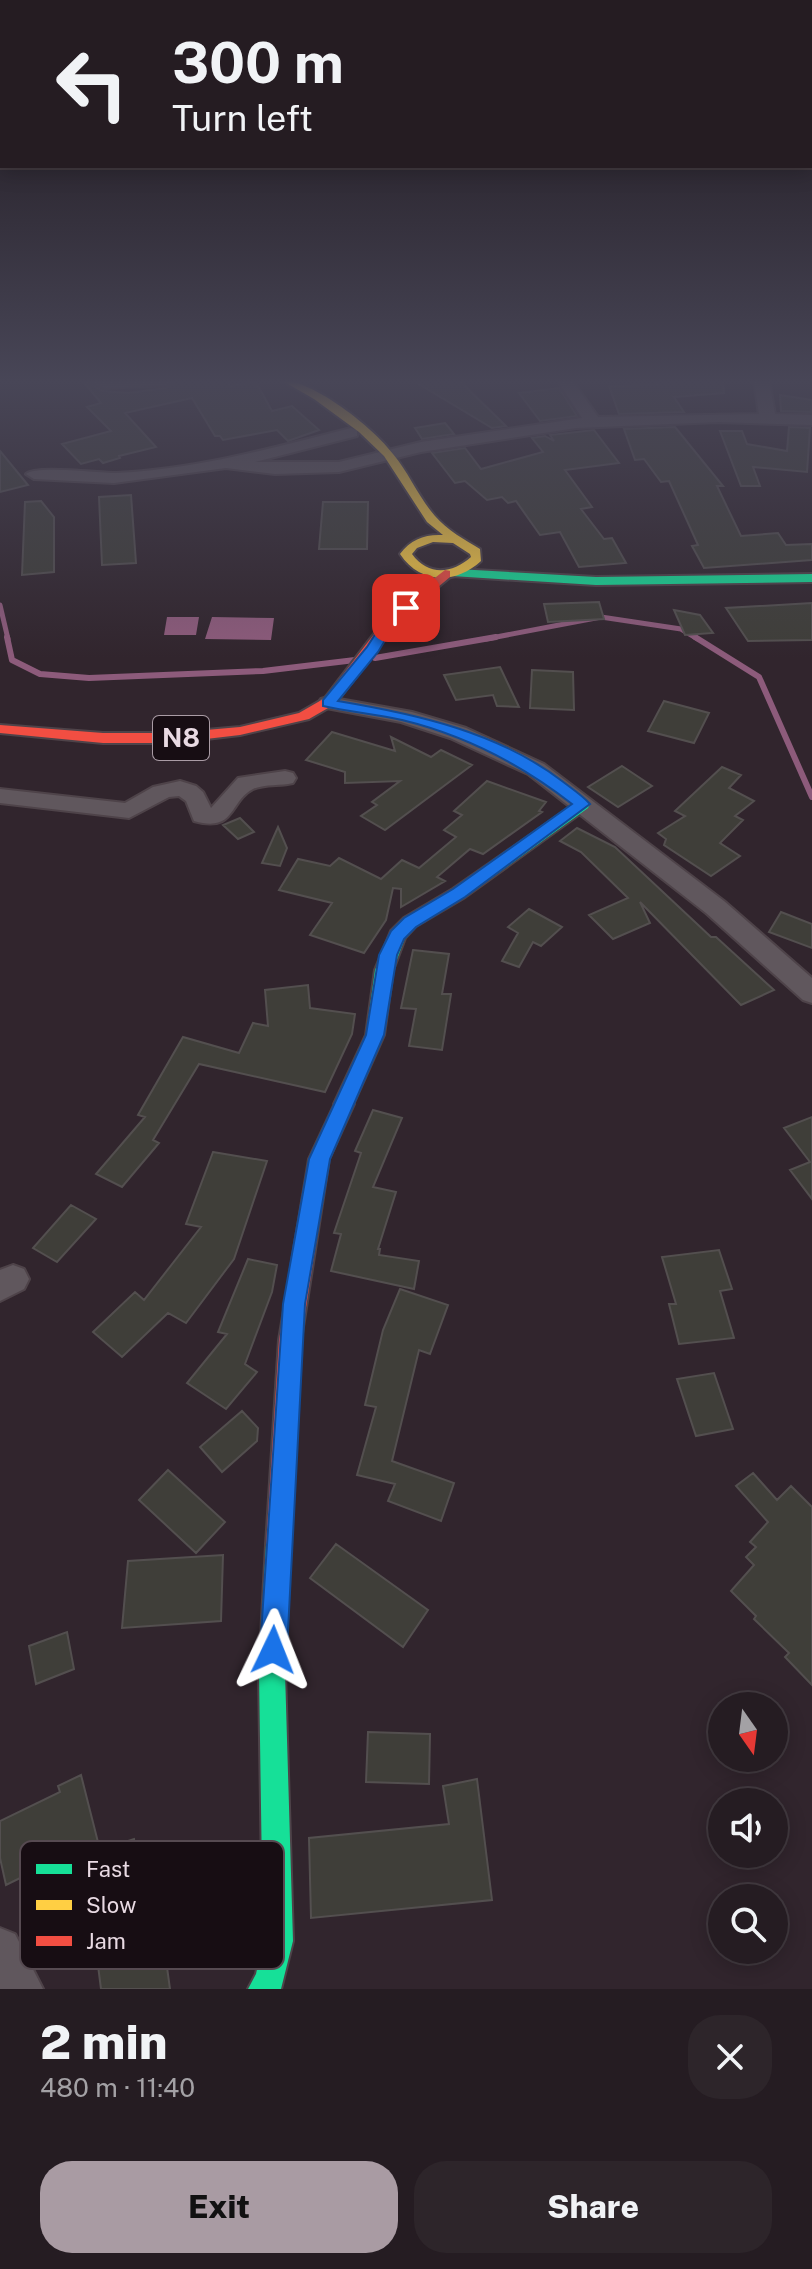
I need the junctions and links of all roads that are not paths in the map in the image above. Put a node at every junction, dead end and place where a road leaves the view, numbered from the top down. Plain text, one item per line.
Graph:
1 (156, 473) edge
2 (388, 473) edge
3 (394, 473) edge
4 (34, 474) dead end
5 (401, 506) dead end
6 (408, 524) dead end
7 (456, 539) junction
8 (410, 552) junction
9 (476, 552) junction
10 (451, 574) junction
11 (536, 578) junction
12 (812, 578) edge
13 (390, 622) junction
14 (328, 703) junction
15 (0, 729) edge
16 (285, 778) dead end
17 (0, 796) edge
18 (582, 804) junction
19 (812, 993) edge
20 (276, 1841) edge
21 (0, 1949) edge
22 (21, 1989) edge

1 - 4 street
2 - 5 main road
3 - 7 main road
6 - 8 main road
7 - 8 main road
7 - 9 main road
8 - 10 main road
8 - 13 main road, N8
9 - 10 main road
9 - 11 main road
10 - 11 main road
10 - 13 main road, N8
11 - 12 main road
13 - 14 main road, N8
14 - 15 main road, N8
14 - 18 street
16 - 17 street
18 - 19 street
18 - 20 main road
21 - 22 street

